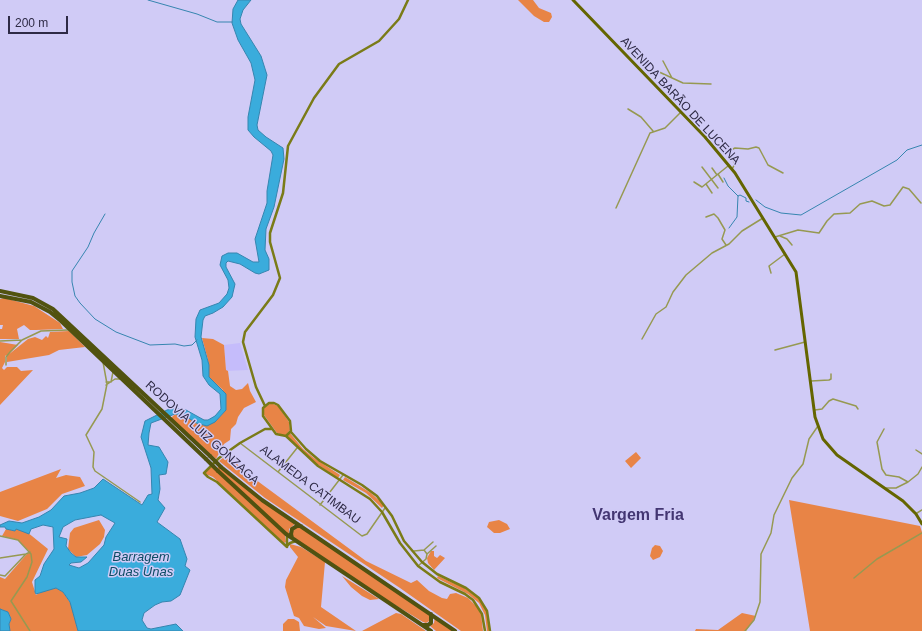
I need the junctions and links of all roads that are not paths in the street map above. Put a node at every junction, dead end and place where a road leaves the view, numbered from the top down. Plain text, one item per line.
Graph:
1 (408, 0) edge
2 (573, 0) edge
3 (663, 61) dead end
4 (657, 71) dead end
5 (672, 78) junction
6 (711, 84) dead end
7 (628, 109) dead end
8 (681, 112) junction
9 (653, 131) junction
10 (730, 165) junction
11 (702, 167) dead end
12 (712, 168) dead end
13 (732, 169) junction
14 (783, 173) dead end
15 (717, 175) junction
16 (712, 179) junction
17 (694, 182) dead end
18 (724, 182) dead end
19 (706, 184) junction
20 (718, 188) dead end
21 (712, 193) dead end
22 (921, 203) edge
23 (616, 208) dead end
24 (706, 217) dead end
25 (763, 218) junction
26 (780, 236) junction
27 (775, 237) junction
28 (726, 245) junction
29 (792, 245) dead end
30 (786, 253) junction
31 (771, 273) dead end
32 (0, 291) edge
33 (0, 296) edge
34 (70, 330) junction
35 (642, 339) dead end
36 (22, 340) junction
37 (0, 341) edge
38 (805, 342) junction
39 (775, 350) dead end
40 (102, 360) junction
41 (6, 365) dead end
42 (112, 370) junction
43 (831, 374) dead end
44 (123, 380) junction
45 (811, 381) junction
46 (106, 382) junction
47 (111, 382) junction
48 (106, 385) junction
49 (265, 406) junction
50 (858, 409) dead end
51 (157, 410) junction
52 (815, 410) junction
53 (267, 422) junction
54 (818, 426) junction
55 (265, 429) junction
56 (272, 429) junction
57 (884, 429) dead end
58 (291, 432) junction
59 (286, 436) junction
60 (240, 443) junction
61 (297, 448) junction
62 (916, 450) dead end
63 (922, 454) edge
64 (208, 458) junction
65 (922, 467) edge
66 (278, 472) junction
67 (343, 475) junction
68 (340, 480) junction
69 (908, 482) junction
70 (883, 488) junction
71 (140, 502) dead end
72 (320, 505) junction
73 (386, 507) junction
74 (922, 510) edge
75 (382, 512) junction
76 (916, 514) junction
77 (922, 524) edge
78 (303, 527) junction
79 (398, 528) junction
80 (393, 531) junction
81 (922, 533) edge
82 (286, 534) junction
83 (0, 536) edge
84 (296, 540) junction
85 (433, 542) dead end
86 (431, 544) junction
87 (287, 547) junction
88 (424, 550) junction
89 (412, 551) junction
90 (30, 552) junction
91 (26, 554) junction
92 (427, 554) junction
93 (0, 558) edge
94 (426, 559) junction
95 (422, 562) junction
96 (418, 566) junction
97 (429, 568) junction
98 (438, 574) junction
99 (0, 575) edge
100 (434, 578) junction
101 (854, 578) dead end
102 (428, 611) junction
103 (419, 623) junction
104 (30, 631) edge
105 (431, 631) edge
106 (455, 631) edge
107 (485, 631) edge
108 (490, 631) edge
109 (745, 631) edge

1 - 49 main road
2 - 8 main road, AVENIDA BARÃO DE LUCENA
3 - 5 street
4 - 5 street
5 - 6 street
7 - 9 street
8 - 9 street
8 - 10 main road, AVENIDA BARÃO DE LUCENA
9 - 23 street
10 - 13 main road, AVENIDA BARÃO DE LUCENA
10 - 15 street
11 - 16 street
12 - 15 street
13 - 14 street
13 - 25 main road, AVENIDA BARÃO DE LUCENA
15 - 16 street
15 - 18 street
16 - 19 street
16 - 20 street
17 - 19 street
19 - 21 street
22 - 26 street
24 - 28 street
25 - 27 main road, AVENIDA BARÃO DE LUCENA
25 - 28 street
26 - 27 street
26 - 29 street
27 - 30 main road, AVENIDA BARÃO DE LUCENA
28 - 35 street
30 - 31 street
30 - 38 main road, AVENIDA BARÃO DE LUCENA
32 - 51 highway, RODOVIA LUIZ GONZAGA
33 - 34 highway, RODOVIA LUIZ GONZAGA
34 - 36 street
34 - 40 highway, RODOVIA LUIZ GONZAGA
36 - 37 street
36 - 41 street
38 - 39 street
38 - 45 main road, AVENIDA BARÃO DE LUCENA
40 - 42 highway, RODOVIA LUIZ GONZAGA
40 - 46 street
42 - 44 highway, RODOVIA LUIZ GONZAGA
42 - 47 street
43 - 45 street
44 - 47 street
44 - 51 highway, RODOVIA LUIZ GONZAGA
45 - 52 main road, AVENIDA BARÃO DE LUCENA
46 - 47 street
46 - 48 street
47 - 48 street
48 - 71 street
49 - 53 main road
49 - 58 main road
50 - 52 street
51 - 64 highway, RODOVIA LUIZ GONZAGA
52 - 54 main road, AVENIDA BARÃO DE LUCENA
53 - 55 main road
53 - 56 main road
54 - 70 main road, AVENIDA BARÃO DE LUCENA
54 - 109 street
55 - 56 main road
55 - 60 main road
56 - 59 main road
57 - 69 street
58 - 59 main road
58 - 67 main road
59 - 61 main road
60 - 66 street, ALAMEDA CATIMBAU
60 - 87 main road
61 - 66 street
61 - 68 main road
62 - 63 street
64 - 78 highway, RODOVIA LUIZ GONZAGA, bridge
64 - 82 highway, RODOVIA LUIZ GONZAGA, bridge
65 - 69 street
66 - 72 street, ALAMEDA CATIMBAU
67 - 68 street
67 - 73 main road
68 - 72 street
68 - 75 main road
69 - 70 street
70 - 76 main road, AVENIDA BARÃO DE LUCENA
72 - 75 street, ALAMEDA CATIMBAU
73 - 75 street
73 - 79 main road
74 - 76 street
75 - 80 main road
76 - 77 main road, AVENIDA BARÃO DE LUCENA
78 - 84 highway
78 - 102 highway, RODOVIA LUIZ GONZAGA
79 - 80 street
79 - 89 main road
80 - 96 main road
81 - 101 street
82 - 84 highway, RODOVIA LUIZ GONZAGA
82 - 87 main road
83 - 90 street
84 - 87 main road
84 - 103 highway, RODOVIA LUIZ GONZAGA
85 - 86 street
86 - 88 street
86 - 92 street
88 - 89 street
88 - 92 street
89 - 95 main road
90 - 91 street
90 - 104 street
91 - 93 street
91 - 99 street
92 - 94 street
94 - 95 street
94 - 97 street
95 - 96 street
95 - 97 main road
96 - 100 main road
97 - 98 main road
98 - 100 street
98 - 108 main road
100 - 107 main road
102 - 103 highway
102 - 106 highway, RODOVIA LUIZ GONZAGA
103 - 105 highway, RODOVIA LUIZ GONZAGA

